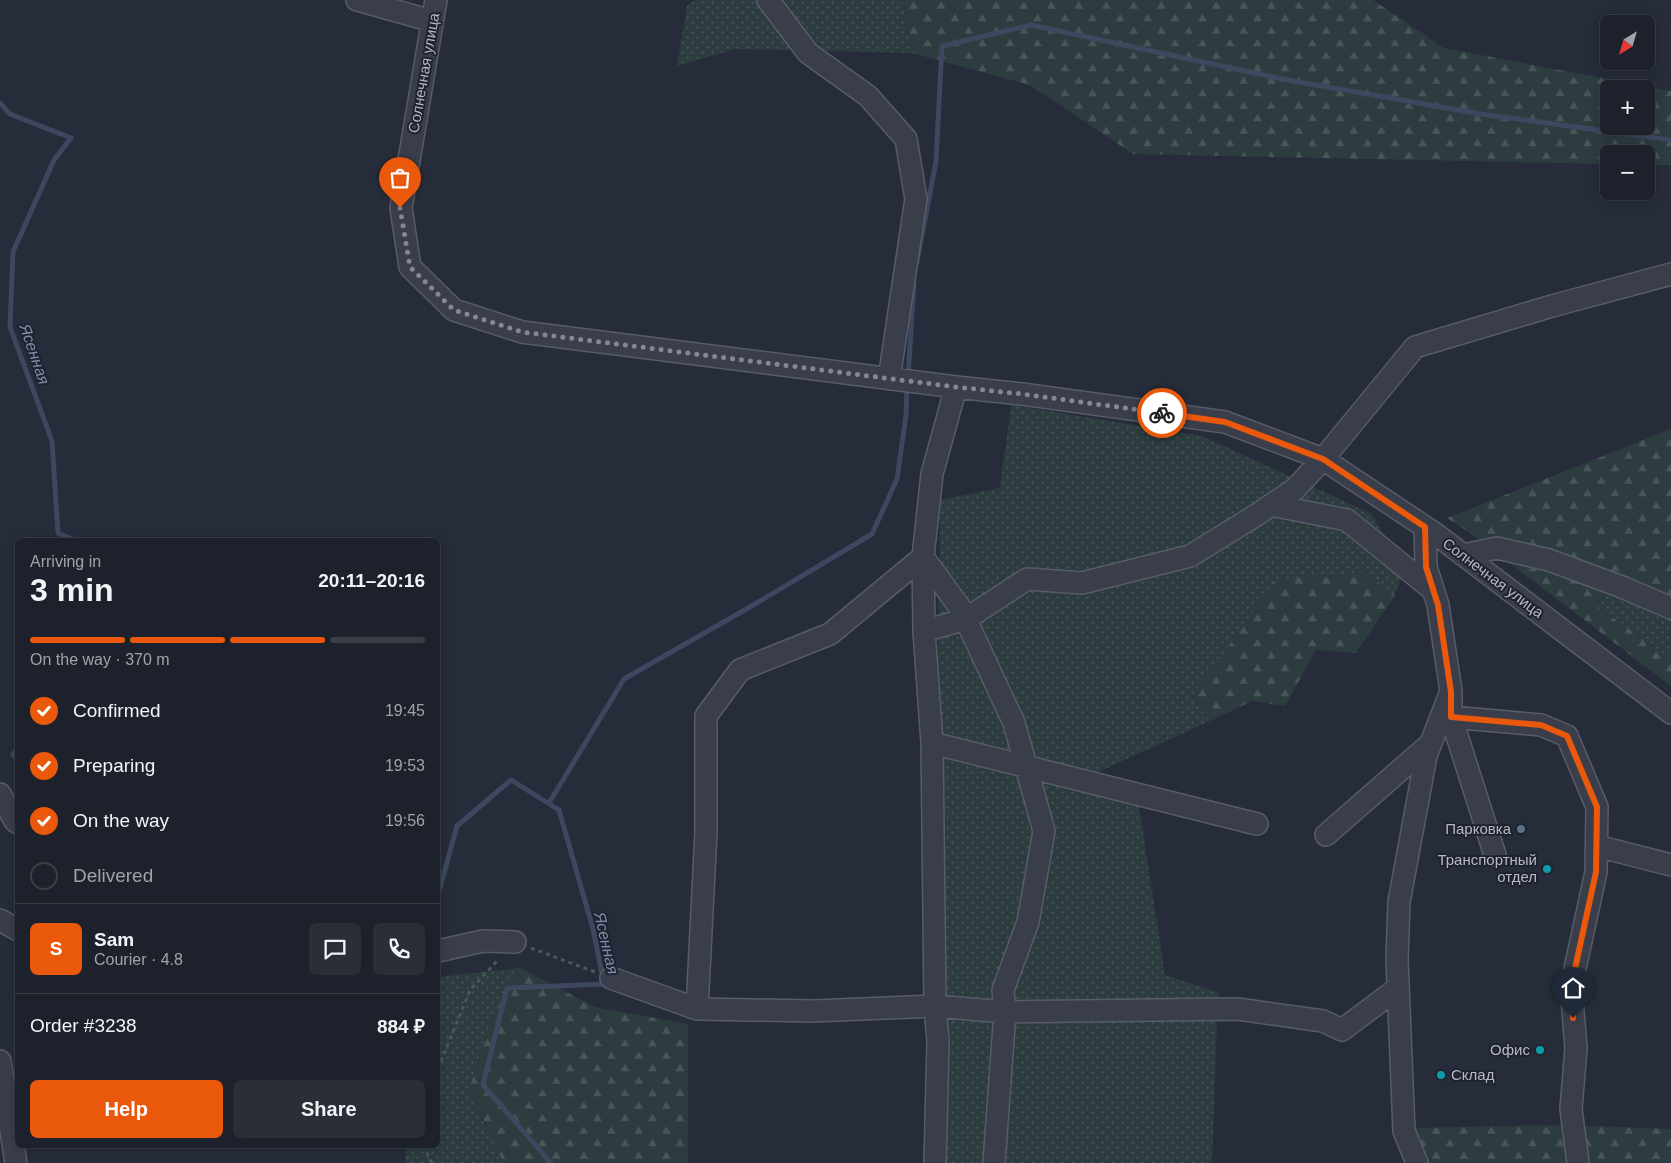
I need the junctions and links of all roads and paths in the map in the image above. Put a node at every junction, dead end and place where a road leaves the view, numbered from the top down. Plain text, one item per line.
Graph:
1 (357, 0) edge
2 (436, 0) edge
3 (768, 0) edge
4 (432, 21) junction
5 (1671, 274) edge
6 (889, 379) junction
7 (956, 387) junction
8 (1323, 459) junction
9 (1271, 505) junction
10 (1425, 527) junction
11 (1464, 555) junction
12 (923, 557) junction
13 (1433, 590) junction
14 (1671, 608) edge
15 (966, 619) junction
16 (924, 631) junction
17 (1451, 692) junction
18 (1671, 713) edge
19 (1451, 717) junction
20 (932, 743) junction
21 (1430, 744) junction
22 (1026, 766) junction
23 (0, 794) edge
24 (15, 822) edge
25 (1257, 824) dead end
26 (1326, 835) dead end
27 (1596, 846) junction
28 (1495, 855) dead end
29 (1671, 865) edge
30 (0, 920) edge
31 (15, 928) edge
32 (515, 942) junction
33 (440, 951) edge
34 (602, 975) joint
35 (1398, 988) junction
36 (935, 1006) junction
37 (697, 1009) junction
38 (1005, 1012) junction
39 (0, 1061) edge
40 (440, 1064) edge
41 (424, 1148) edge
42 (16, 1163) edge
43 (432, 1163) edge
44 (935, 1163) edge
45 (994, 1163) edge
46 (1417, 1163) edge
47 (1578, 1163) edge

1 - 4 street
2 - 4 street, Солнечная улица
3 - 6 street
4 - 6 street, Солнечная улица
5 - 8 street
6 - 7 street, Солнечная улица
7 - 8 street, Солнечная улица
7 - 12 street
8 - 9 street
8 - 10 street, Солнечная улица
9 - 13 street
9 - 15 street
10 - 11 street, Солнечная улица
10 - 13 street
11 - 14 street
11 - 18 street, Солнечная улица
12 - 15 street
12 - 16 street
12 - 37 street
13 - 17 street
15 - 16 street
15 - 22 street
16 - 20 street
17 - 19 street
17 - 21 street
19 - 27 street
19 - 28 street
20 - 22 street
20 - 36 street
21 - 26 street
21 - 35 street
22 - 25 street
22 - 38 street
23 - 24 street
27 - 29 street
27 - 47 street
30 - 31 street
32 - 33 street
32 - 34 path
32 - 40 path
34 - 37 street
35 - 38 street
35 - 46 street
36 - 37 street
36 - 38 street
36 - 44 street
38 - 45 street
39 - 42 street
41 - 43 path

